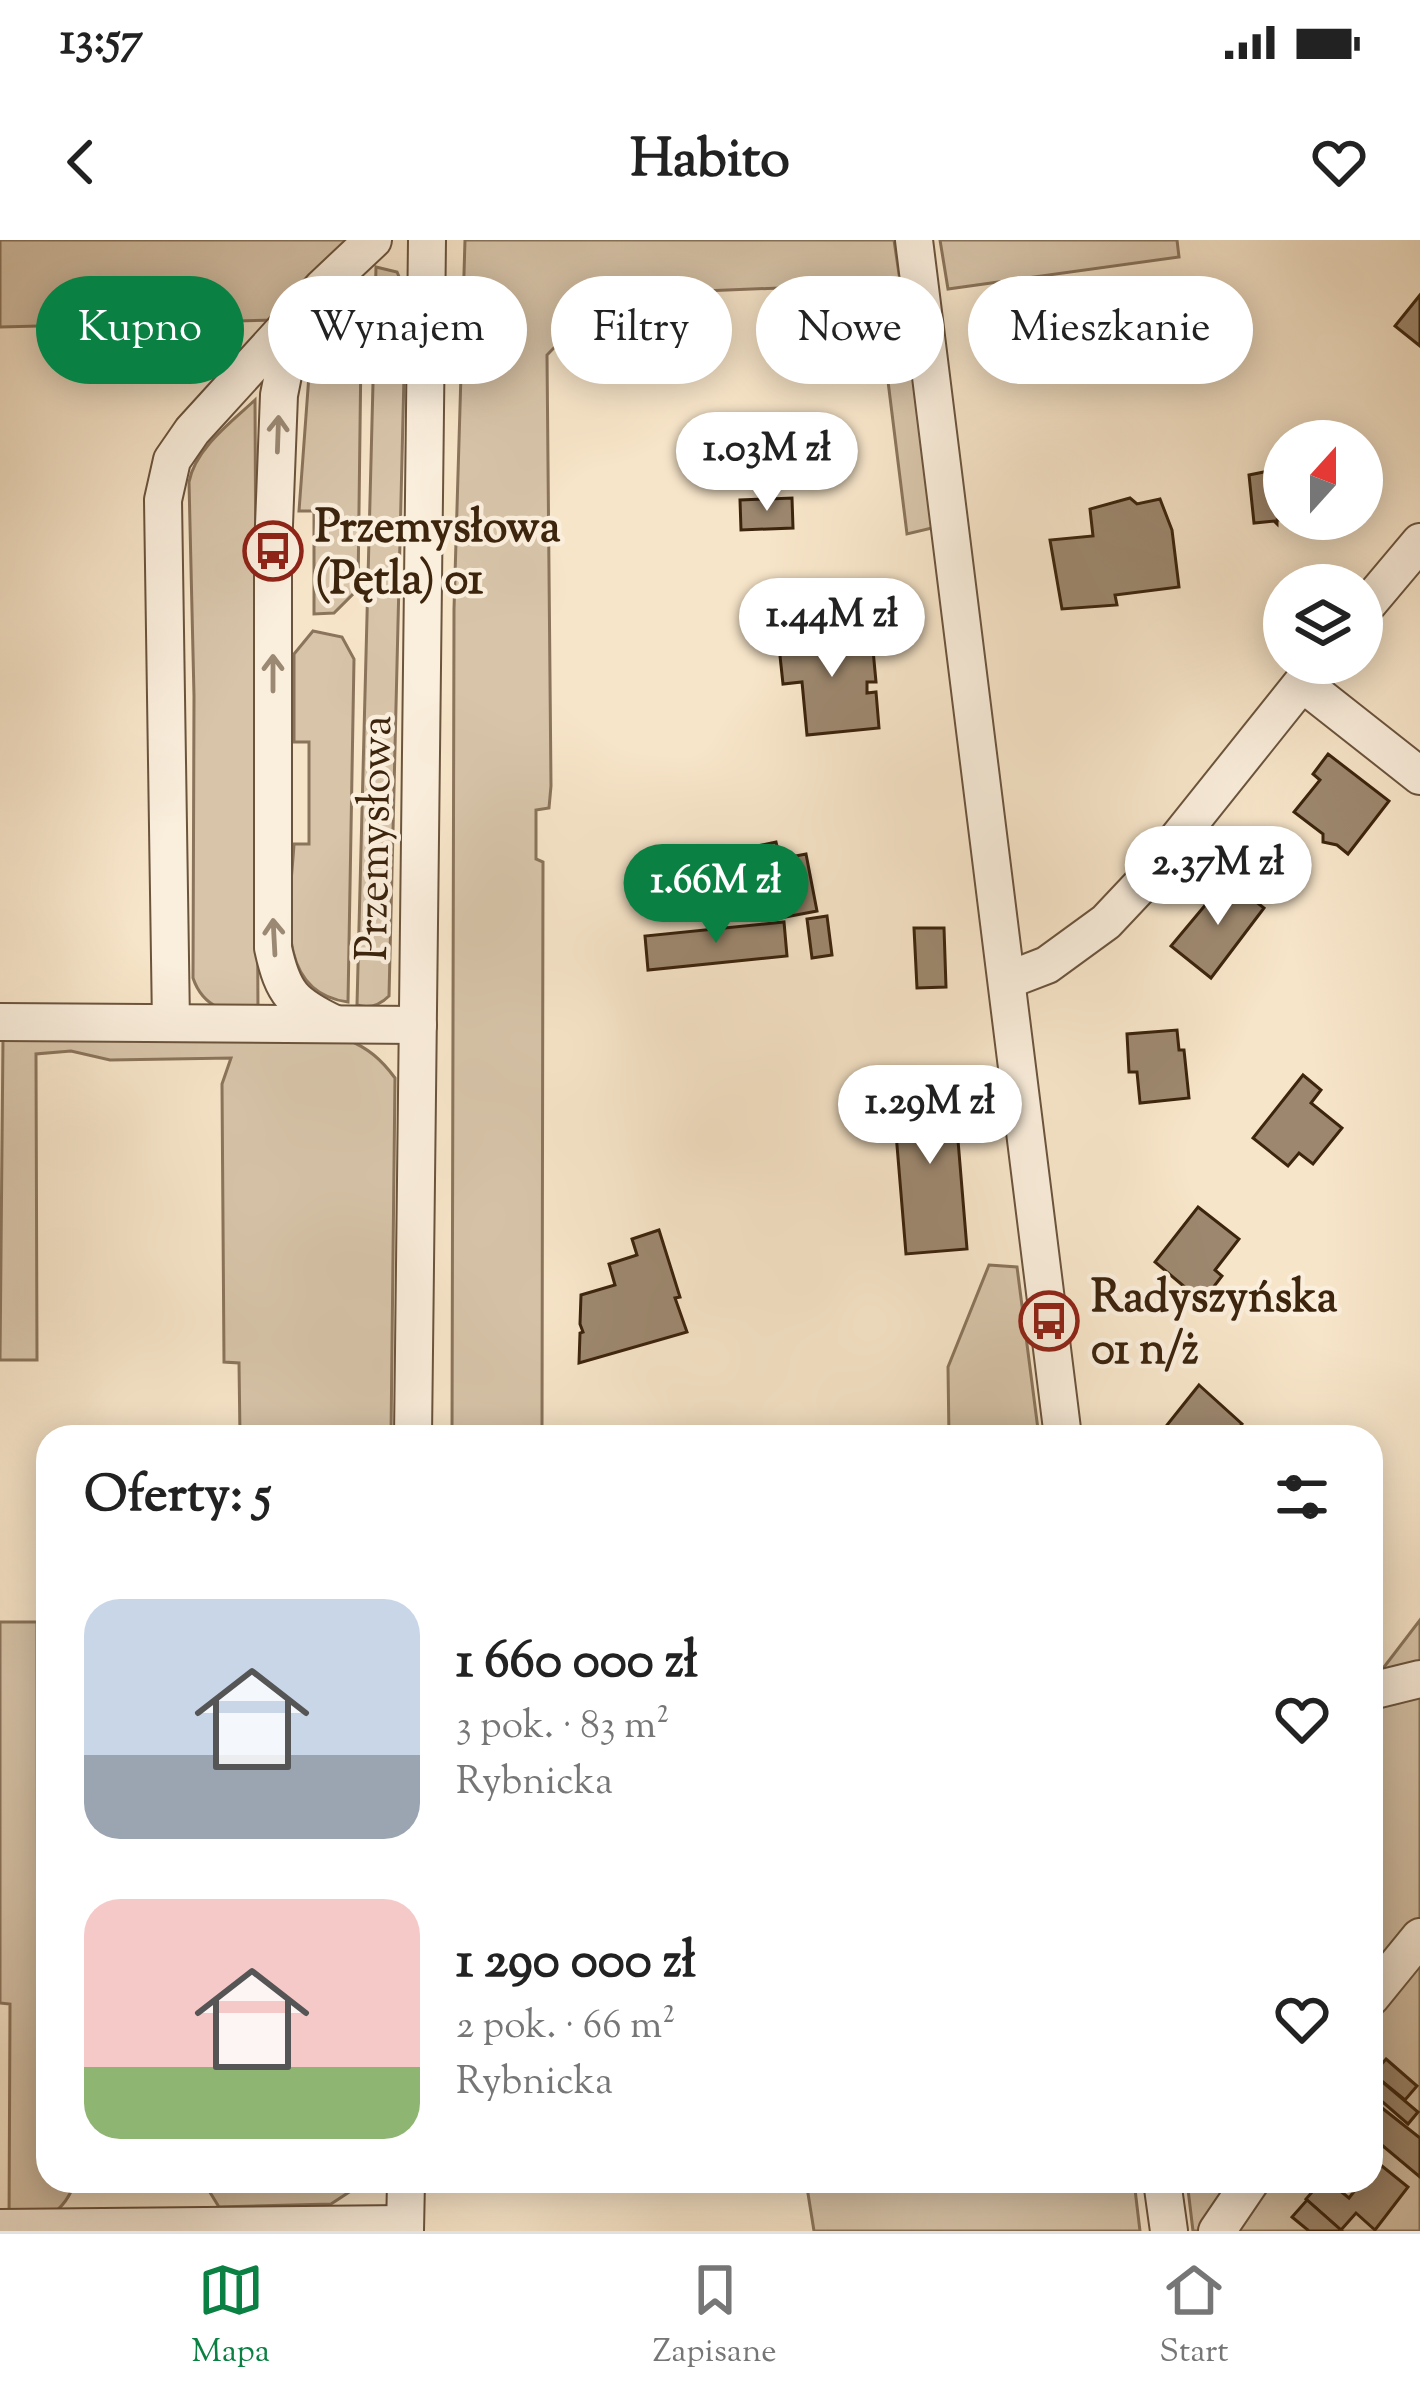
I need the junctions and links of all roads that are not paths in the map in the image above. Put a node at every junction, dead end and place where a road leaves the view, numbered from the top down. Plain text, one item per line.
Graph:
1 (373, 240) edge
2 (427, 240) edge
3 (914, 240) edge
4 (337, 276) edge
5 (268, 347) edge
6 (281, 384) edge
7 (1420, 542) edge
8 (1383, 586) edge
9 (1302, 684) edge
10 (1323, 684) edge
11 (1420, 776) edge
12 (1008, 980) junction
13 (0, 1022) edge
14 (171, 1023) junction
15 (335, 1024) junction
16 (418, 1025) junction
17 (413, 1425) edge
18 (1062, 1425) edge
19 (1420, 1678) edge
20 (1383, 1688) edge
21 (1420, 1937) edge
22 (1383, 1982) edge
23 (406, 2193) edge
24 (1164, 2193) edge
25 (1243, 2193) edge
26 (0, 2228) edge
27 (405, 2228) edge
28 (1169, 2231) edge
29 (1217, 2231) edge

1 - 4 street
2 - 16 street, Przemysłowa
3 - 12 street
5 - 14 street
15 -> 6 street
7 - 8 street
9 - 12 street
10 - 11 street
12 - 18 street
13 - 14 street
14 - 15 street
15 - 16 street
16 - 17 street, Przemysłowa
19 - 20 street
21 - 22 street
23 - 27 street
24 - 28 street
25 - 29 street
26 - 27 street

